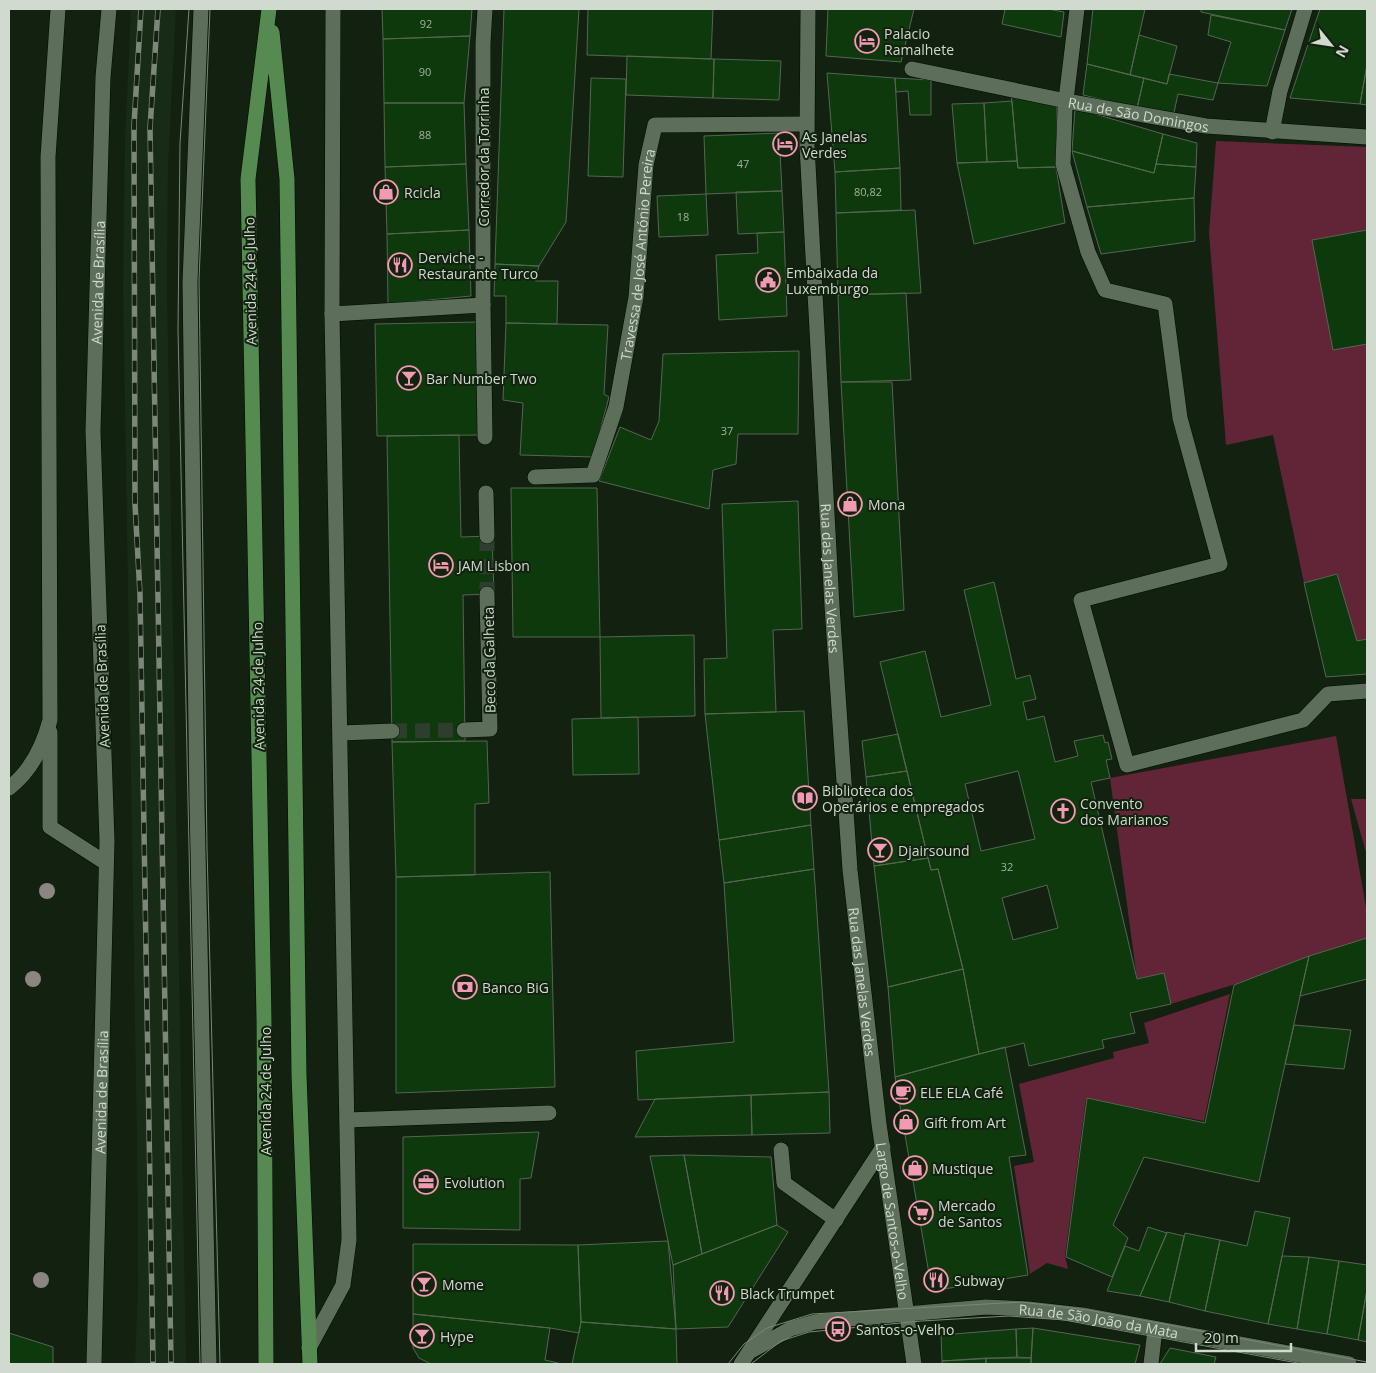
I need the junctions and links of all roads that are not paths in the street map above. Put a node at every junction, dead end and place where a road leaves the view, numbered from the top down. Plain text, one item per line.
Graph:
1 (58, 9) edge
2 (109, 9) edge
3 (201, 9) edge
4 (269, 9) edge
5 (333, 9) edge
6 (485, 9) edge
7 (808, 9) edge
8 (1077, 9) edge
9 (1306, 9) edge
10 (912, 69) dead end
11 (1066, 101) junction
12 (806, 124) junction
13 (1272, 132) junction
14 (1367, 137) edge
15 (483, 305) junction
16 (332, 314) junction
17 (485, 437) dead end
18 (535, 477) dead end
19 (486, 493) dead end
20 (487, 536) tunnel mouth
21 (487, 594) tunnel mouth
22 (1367, 691) edge
23 (50, 720) junction
24 (464, 730) tunnel mouth
25 (392, 731) tunnel mouth
26 (341, 732) junction
27 (9, 788) edge
28 (106, 863) junction
29 (549, 1113) dead end
30 (347, 1120) junction
31 (883, 1147) junction
32 (782, 1150) dead end
33 (836, 1220) junction
34 (907, 1315) junction
35 (1155, 1329) junction
36 (309, 1348) junction
37 (751, 1351) junction
38 (94, 1364) edge
39 (208, 1364) edge
40 (266, 1364) edge
41 (310, 1364) edge
42 (741, 1364) edge
43 (914, 1364) edge
44 (1151, 1364) edge
45 (1349, 1364) edge

1 - 23 street
2 - 28 street, Avenida de Brasília
3 - 39 street
4 - 36 main road, Avenida 24 de Julho
4 - 40 main road, Avenida 24 de Julho
5 - 16 street
6 - 15 street, Corredor da Torrinha
7 - 12 street, Rua das Janelas Verdes
8 - 11 street
9 - 13 street
10 - 11 street, Rua de São Domingos
11 - 13 street, Rua de São Domingos
11 - 22 street
12 - 18 street, Travessa de José António Pereira
12 - 31 street, Rua das Janelas Verdes
13 - 14 street, Rua de São Domingos
15 - 16 street
15 - 17 street
16 - 26 street
19 - 20 street
21 - 24 street, Beco da Galheta
23 - 27 street
23 - 28 street
25 - 26 street
26 - 30 street
28 - 38 street, Avenida de Brasília
29 - 30 street
30 - 36 street
31 - 33 street, Largo de Santos-o-Velho
31 - 34 street, Largo de Santos-o-Velho
32 - 33 street
33 - 37 street, Largo de Santos-o-Velho
34 - 35 street, Rua de São João da Mata
34 - 37 street, Largo de Santos-o-Velho
34 - 43 street
35 - 44 street
35 - 45 street, Rua de São João da Mata
36 - 41 main road, Avenida 24 de Julho
37 - 42 street

